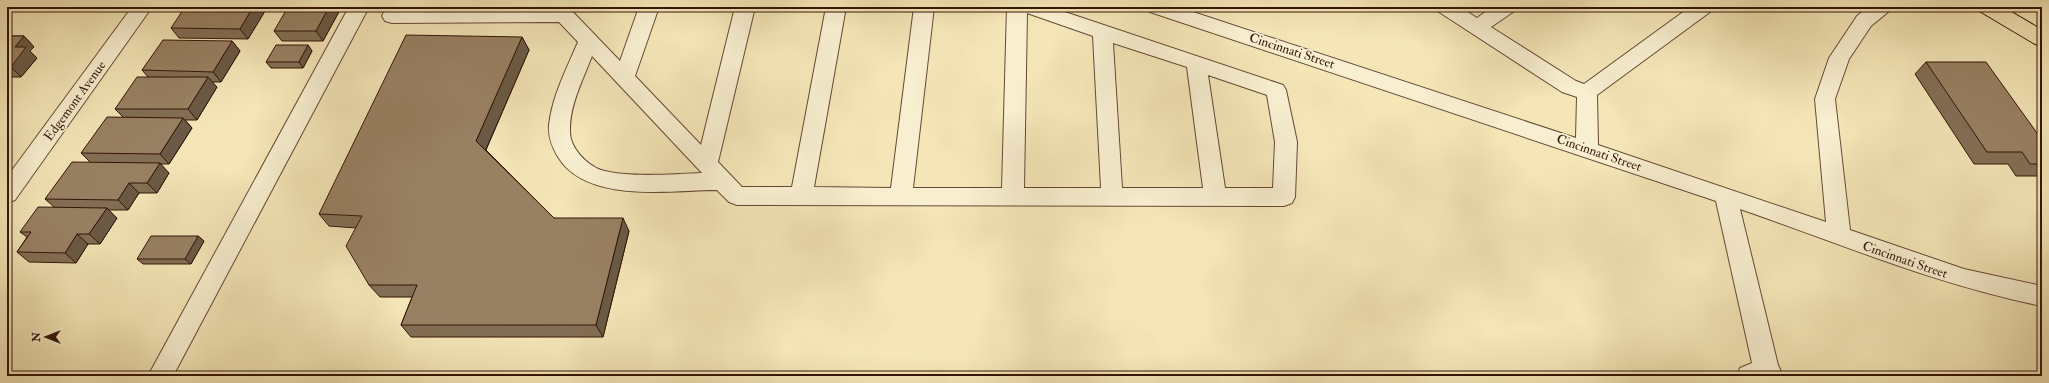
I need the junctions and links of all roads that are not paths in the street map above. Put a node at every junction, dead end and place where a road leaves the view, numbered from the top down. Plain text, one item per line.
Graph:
1 (142, 7) edge
2 (359, 7) edge
3 (396, 7) edge
4 (649, 7) edge
5 (745, 7) edge
6 (836, 7) edge
7 (924, 7) edge
8 (1016, 7) edge
9 (1029, 7) edge
10 (1446, 7) edge
11 (1506, 7) edge
12 (1703, 7) edge
13 (1881, 7) edge
14 (1988, 7) edge
15 (1164, 8) edge
16 (484, 11) edge
17 (565, 11) edge
18 (1477, 27) junction
19 (1103, 32) junction
20 (2042, 38) edge
21 (588, 41) junction
22 (1196, 63) junction
23 (624, 78) junction
24 (1587, 92) junction
25 (1587, 149) junction
26 (707, 164) junction
27 (723, 181) junction
28 (7, 194) edge
29 (801, 196) junction
30 (901, 196) junction
31 (1013, 196) junction
32 (1726, 196) junction
33 (1112, 197) junction
34 (1215, 197) junction
35 (1839, 236) junction
36 (2042, 296) edge
37 (1762, 373) edge
38 (160, 376) edge

1 - 28 street, Edgemont Avenue
2 - 38 street
3 - 16 street
4 - 23 street
5 - 26 street
6 - 29 street
7 - 30 street
8 - 31 street
9 - 19 street
10 - 18 street
11 - 18 street
12 - 24 street
13 - 35 street
14 - 20 main road
15 - 25 street, Cincinnati Street
16 - 17 street
17 - 21 street
18 - 24 street
19 - 22 street
19 - 33 street
21 - 23 street
21 - 27 street
22 - 34 street
22 - 34 street
23 - 26 street
24 - 25 street
25 - 32 street, Cincinnati Street
26 - 27 street
27 - 29 street
29 - 30 street
30 - 31 street
31 - 33 street
32 - 35 street, Cincinnati Street
32 - 37 street
33 - 34 street
35 - 36 street, Cincinnati Street

